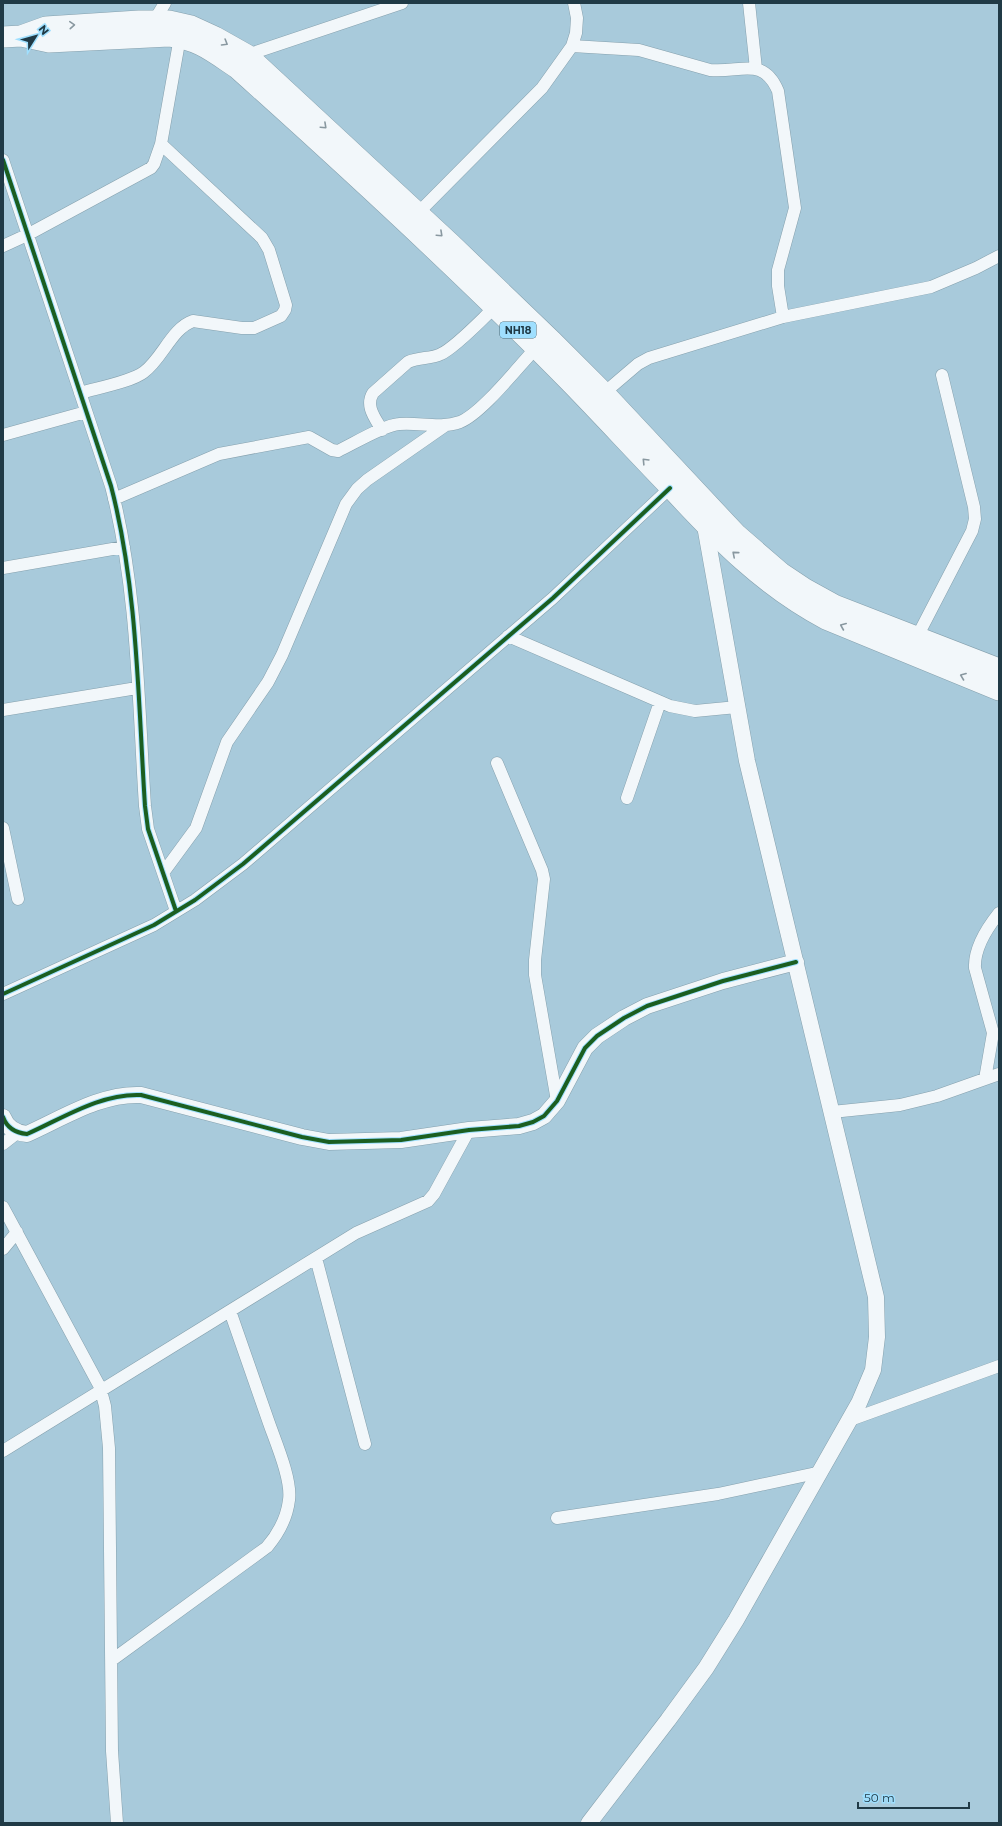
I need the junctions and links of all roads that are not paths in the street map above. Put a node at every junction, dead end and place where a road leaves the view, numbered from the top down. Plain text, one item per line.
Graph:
1 (165, 3) edge
2 (402, 3) edge
3 (574, 3) edge
4 (749, 3) edge
5 (154, 21) junction
6 (12, 36) edge
7 (180, 37) junction
8 (572, 46) junction
9 (247, 55) junction
10 (756, 69) junction
11 (161, 144) junction
12 (3, 160) edge
13 (418, 213) junction
14 (28, 235) junction
15 (3, 246) edge
16 (999, 256) edge
17 (495, 307) junction
18 (783, 317) junction
19 (536, 348) junction
20 (942, 375) dead end
21 (80, 393) junction
22 (604, 393) junction
23 (86, 412) junction
24 (446, 425) junction
25 (382, 430) junction
26 (3, 435) edge
27 (670, 488) junction
28 (114, 499) junction
29 (703, 500) junction
30 (704, 524) junction
31 (124, 547) junction
32 (3, 568) edge
33 (508, 636) junction
34 (917, 637) junction
35 (999, 669) edge
36 (137, 688) junction
37 (999, 690) edge
38 (660, 702) junction
39 (737, 708) junction
40 (3, 710) edge
41 (497, 763) dead end
42 (628, 798) dead end
43 (3, 828) edge
44 (163, 873) junction
45 (18, 898) dead end
46 (176, 911) junction
47 (999, 914) edge
48 (796, 962) junction
49 (3, 994) edge
50 (999, 1074) edge
51 (985, 1079) junction
52 (557, 1101) junction
53 (832, 1112) junction
54 (3, 1117) edge
55 (469, 1130) junction
56 (17, 1133) junction
57 (3, 1144) edge
58 (3, 1207) edge
59 (17, 1232) junction
60 (3, 1249) edge
61 (316, 1258) junction
62 (230, 1311) junction
63 (999, 1366) edge
64 (101, 1391) junction
65 (850, 1420) junction
66 (365, 1444) dead end
67 (3, 1451) edge
68 (821, 1472) junction
69 (558, 1518) dead end
70 (112, 1660) junction
71 (117, 1823) edge
72 (589, 1823) edge

1 - 5 street
2 - 9 street
3 - 8 street
4 - 10 street
6 -> 5 highway, NH18
5 -> 9 highway, NH18
6 - 7 highway, NH18
7 - 11 street
7 - 17 highway, NH18
8 - 10 street
8 - 13 street
9 -> 13 highway, NH18
10 - 18 street
11 - 14 street
11 - 21 street
12 - 14 street
13 -> 22 highway, NH18
14 - 15 street
14 - 21 street
16 - 18 street
17 - 19 highway, NH18
17 - 25 street
18 - 22 street
19 - 24 street
27 -> 19 highway, NH18
20 - 34 street
21 - 23 street
22 - 29 highway, NH18
23 - 26 street
23 - 28 street
24 - 25 street
24 - 44 street
25 - 28 street
27 - 30 highway, NH18
27 - 33 street
28 - 31 street
29 - 30 main road
29 - 34 highway, NH18
37 -> 30 highway, NH18
30 - 39 main road
31 - 32 street
31 - 36 street
33 - 38 street
33 - 46 street
34 - 35 highway, NH18
36 - 40 street
36 - 44 street
38 - 39 street
38 - 42 street
39 - 48 main road
41 - 52 street
43 - 45 street
44 - 46 street
46 - 49 street
47 - 51 street
48 - 52 main road
48 - 53 main road
50 - 51 street
51 - 53 street
52 - 55 main road
53 - 65 main road
54 - 56 main road
55 - 56 main road
55 - 61 street
56 - 57 street
58 - 59 street
59 - 60 street
59 - 64 street
61 - 62 street
61 - 66 street
62 - 64 street
62 - 70 street
63 - 65 street
64 - 67 street
64 - 70 street
65 - 68 main road
68 - 69 street
68 - 72 main road
70 - 71 street

